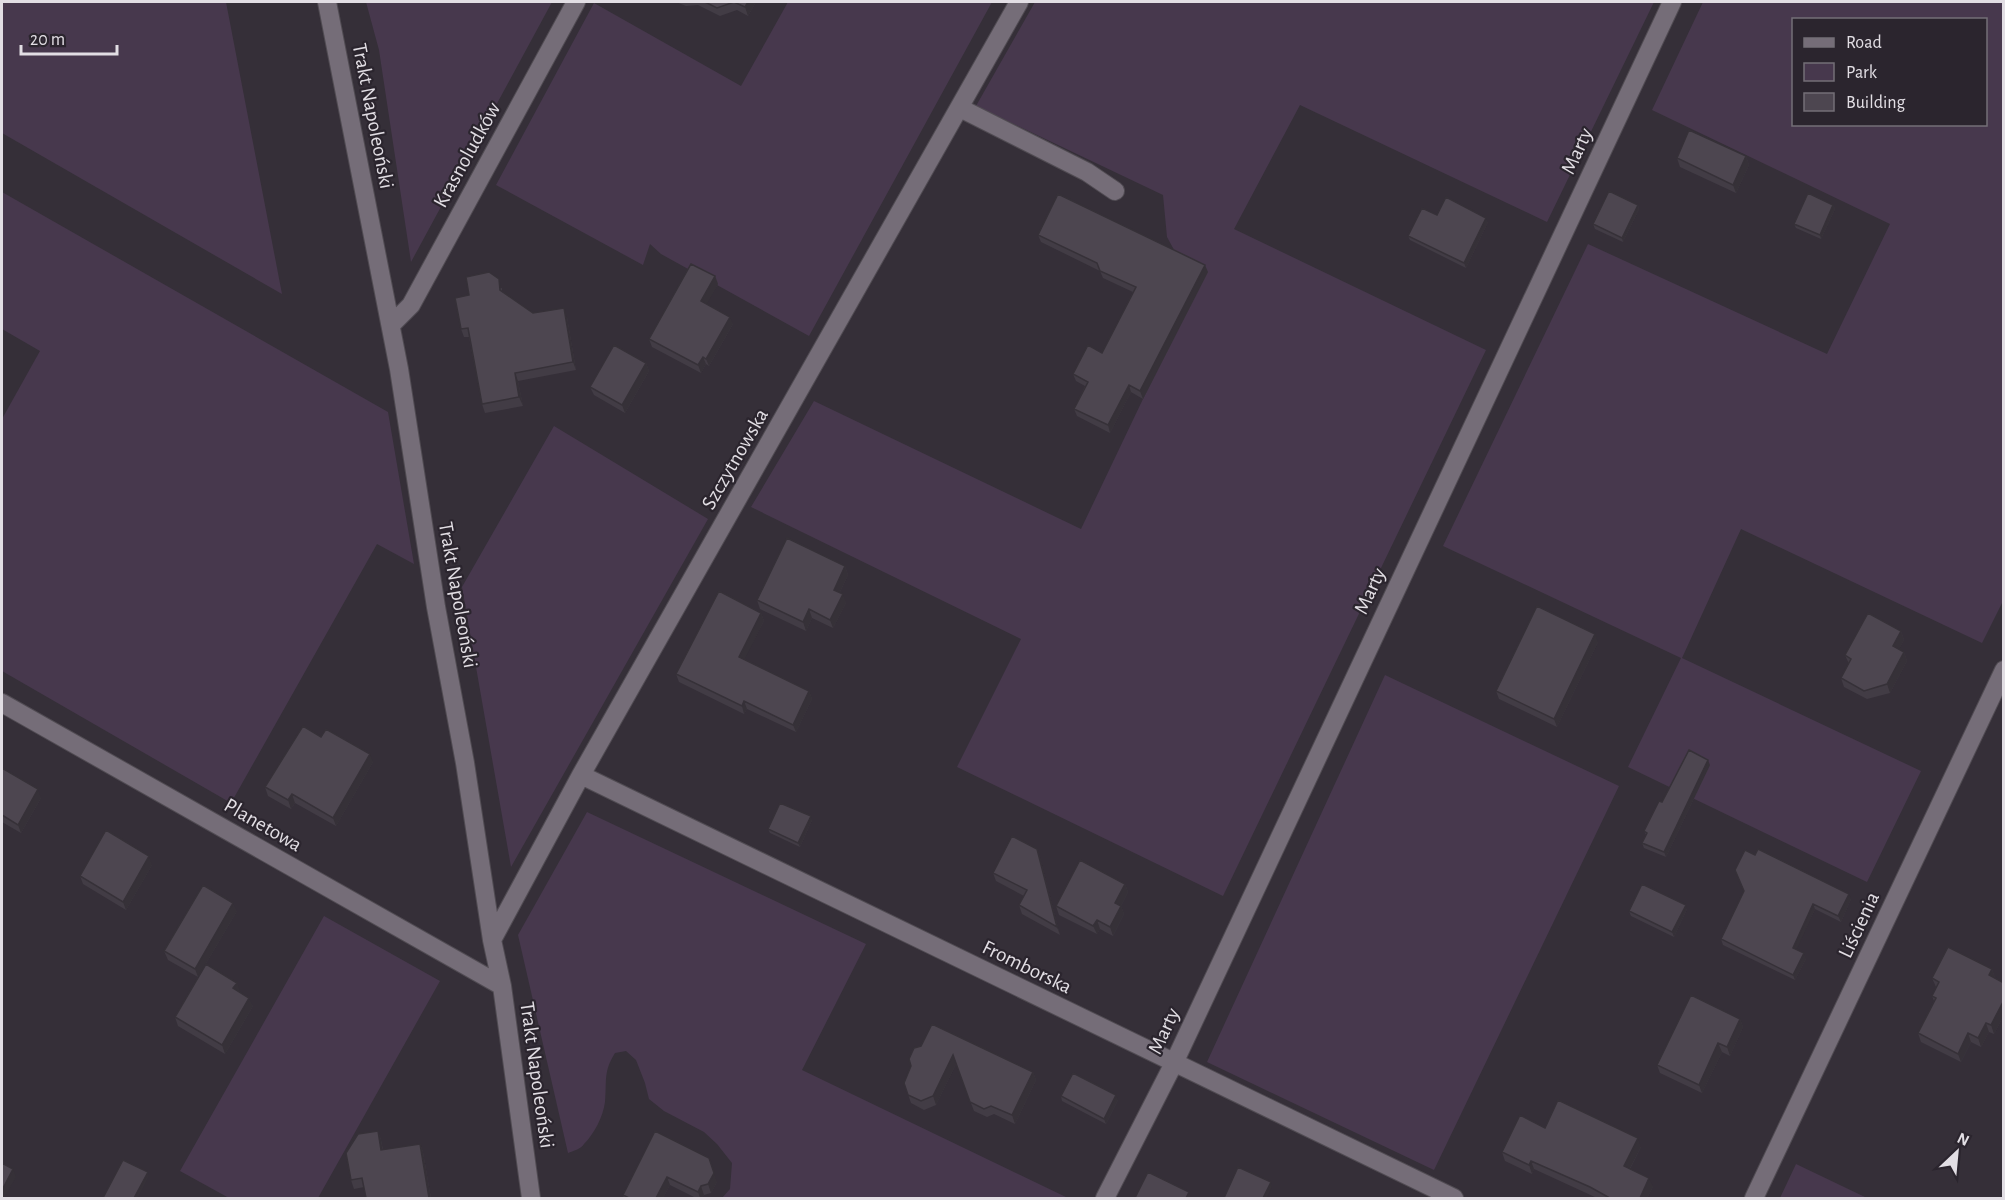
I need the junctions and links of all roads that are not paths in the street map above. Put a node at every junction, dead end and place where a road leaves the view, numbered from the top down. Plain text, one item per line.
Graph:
1 (327, 2) edge
2 (576, 2) edge
3 (1019, 2) edge
4 (1672, 2) edge
5 (960, 108) junction
6 (1115, 191) dead end
7 (391, 324) junction
8 (2004, 670) edge
9 (2, 703) edge
10 (581, 775) junction
11 (492, 940) junction
12 (502, 986) junction
13 (1174, 1063) junction
14 (531, 1198) edge
15 (1105, 1198) edge
16 (1454, 1198) edge
17 (1754, 1198) edge

1 - 7 street, Trakt Napoleoński
2 - 7 street, Krasnoludków
3 - 5 street, Szczytnowska
4 - 13 street, Marty
5 - 6 street
5 - 10 street, Szczytnowska
7 - 11 street, Trakt Napoleoński
8 - 17 street, Liścienia
9 - 12 street, Planetowa
10 - 11 street, Szczytnowska
10 - 13 street, Fromborska
11 - 12 street, Trakt Napoleoński
12 - 14 street, Trakt Napoleoński
13 - 15 street, Marty
13 - 16 street, Fromborska

